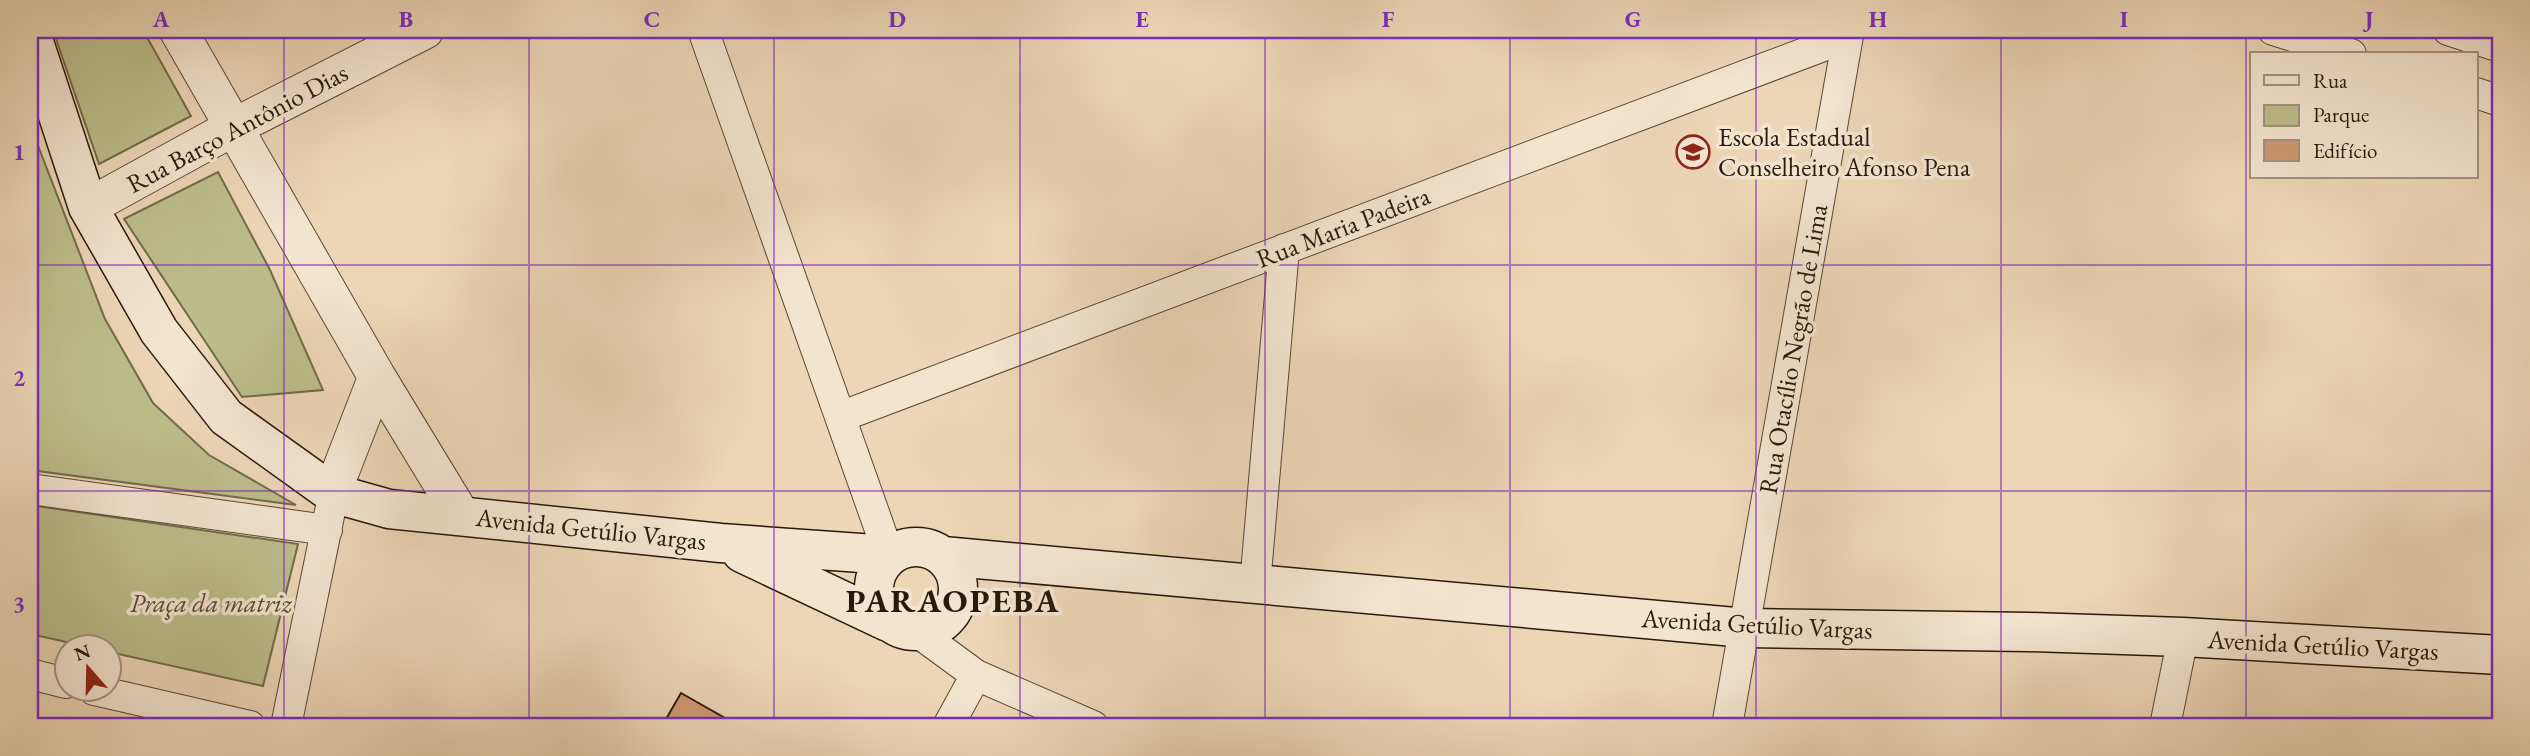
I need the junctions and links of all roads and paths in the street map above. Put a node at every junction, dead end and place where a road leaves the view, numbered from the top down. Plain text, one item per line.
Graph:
1 (30, 30) edge
2 (178, 30) edge
3 (425, 30) edge
4 (703, 30) edge
5 (2273, 30) edge
6 (2448, 30) edge
7 (1848, 33) edge
8 (2500, 47) edge
9 (2344, 52) edge
10 (2478, 94) edge
11 (2500, 101) edge
12 (234, 127) junction
13 (88, 207) junction
14 (1284, 249) junction
15 (377, 377) junction
16 (839, 417) junction
17 (30, 489) edge
18 (332, 493) junction
19 (461, 515) junction
20 (327, 530) junction
21 (722, 543) junction
22 (889, 555) junction
23 (950, 572) junction
24 (1255, 585) junction
25 (902, 626) junction
26 (1746, 628) junction
27 (2183, 637) junction
28 (2499, 654) edge
29 (30, 674) edge
30 (976, 675) junction
31 (52, 680) edge
32 (122, 696) edge
33 (250, 726) edge
34 (286, 726) edge
35 (948, 726) edge
36 (1093, 726) edge
37 (1727, 726) edge
38 (2165, 726) edge

1 - 13 main road, Avenida Getúlio Vargas
2 - 12 street
3 - 12 street, Rua Barço Antônio Dias
4 - 16 street
5 - 9 street
6 - 8 street
7 - 14 street, Rua Maria Padeira
7 - 26 street, Rua Otacílio Negrão de Lima
10 - 11 street
12 - 13 street, Rua Barço Antônio Dias
12 - 15 street
13 - 18 main road, Avenida Getúlio Vargas
14 - 16 street, Rua Maria Padeira
14 - 24 street
15 - 18 street
15 - 19 street
16 - 22 street
17 - 20 street
18 - 19 main road, Avenida Getúlio Vargas
18 - 20 street
19 - 21 main road, Avenida Getúlio Vargas
20 - 34 street
21 - 22 main road, Avenida Getúlio Vargas
21 - 25 main road, Avenida Getúlio Vargas
22 - 23 main road
22 - 25 main road
23 - 24 main road, Avenida Getúlio Vargas
23 - 25 main road
24 - 26 main road, Avenida Getúlio Vargas
25 - 30 street
26 - 27 main road, Avenida Getúlio Vargas
26 - 37 street, Rua Otacílio Negrão de Lima
27 - 28 main road, Avenida Getúlio Vargas
27 - 38 street
29 - 31 street
30 - 35 street
30 - 36 street
32 - 33 street

